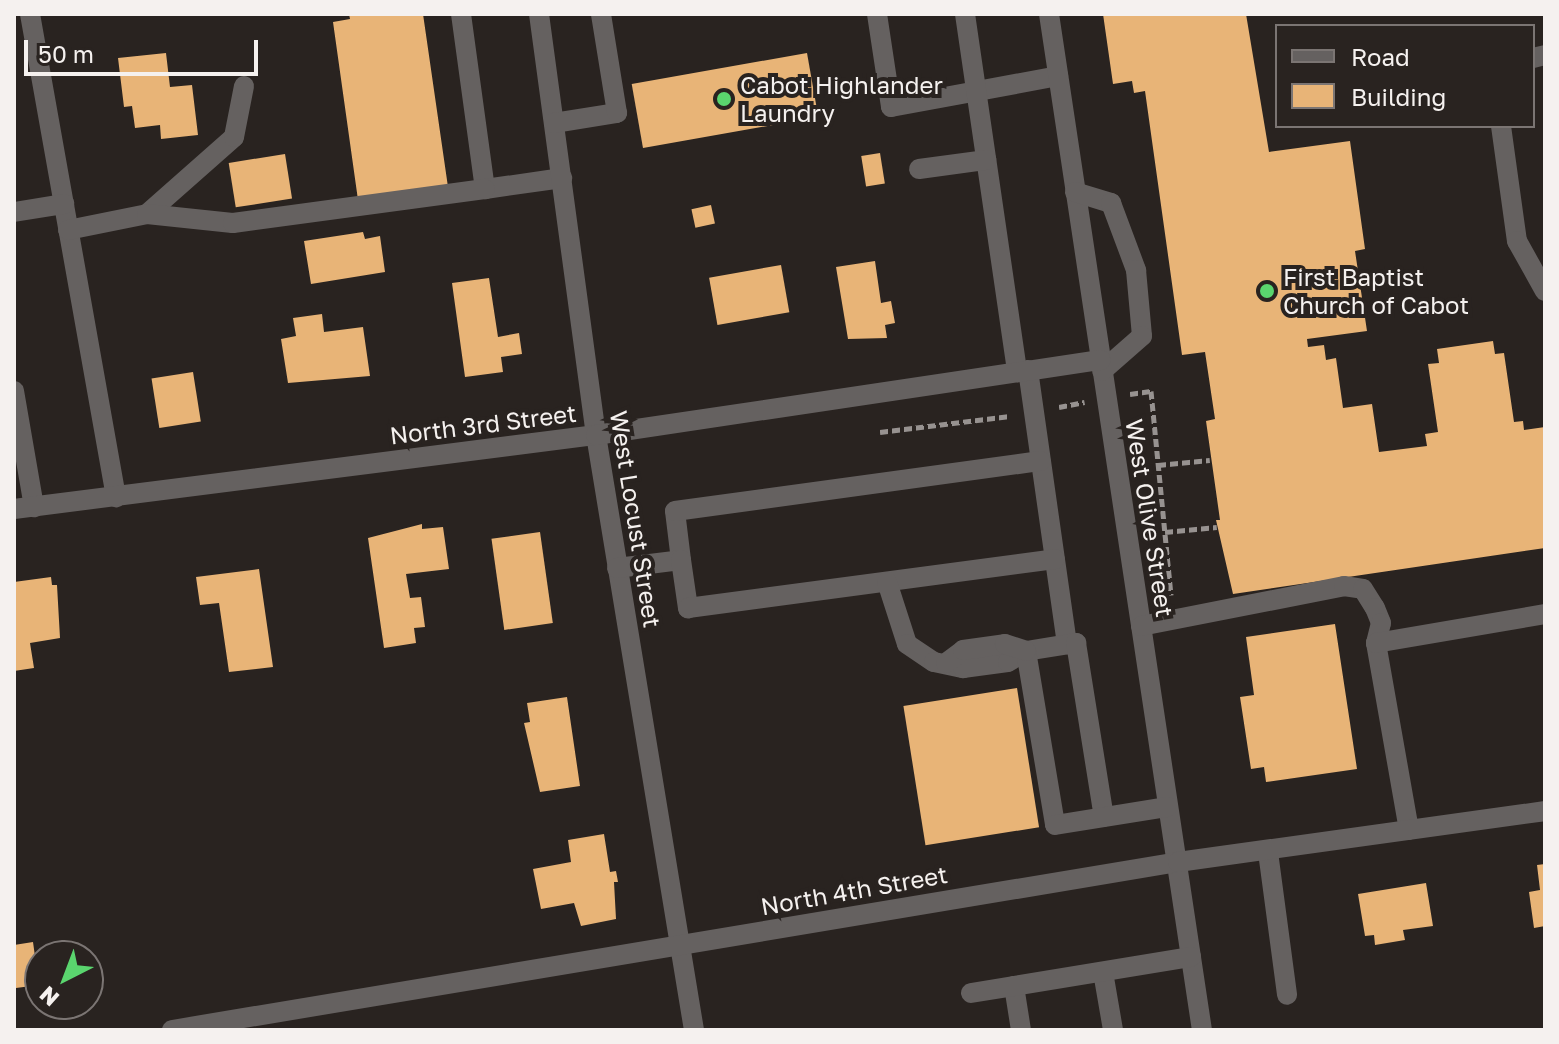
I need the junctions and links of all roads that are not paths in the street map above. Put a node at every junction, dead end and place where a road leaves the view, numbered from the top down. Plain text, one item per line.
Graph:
1 (30, 14) edge
2 (461, 14) edge
3 (539, 14) edge
4 (601, 14) edge
5 (877, 14) edge
6 (965, 14) edge
7 (1049, 14) edge
8 (35, 45) junction
9 (14, 49) edge
10 (1058, 76) junction
11 (244, 86) dead end
12 (976, 87) junction
13 (554, 123) junction
14 (1501, 128) edge
15 (986, 160) junction
16 (919, 169) dead end
17 (562, 178) junction
18 (485, 189) junction
19 (1075, 192) junction
20 (64, 204) junction
21 (14, 212) edge
22 (147, 214) junction
23 (68, 230) junction
24 (1545, 291) edge
25 (1101, 365) junction
26 (1023, 371) junction
27 (14, 391) edge
28 (596, 435) junction
29 (1041, 461) junction
30 (116, 497) junction
31 (24, 508) edge
32 (1055, 559) junction
33 (681, 560) junction
34 (617, 568) junction
35 (887, 582) junction
36 (1545, 614) edge
37 (1141, 626) junction
38 (1376, 643) junction
39 (1067, 644) junction
40 (1026, 651) junction
41 (1168, 807) junction
42 (1545, 811) edge
43 (1104, 817) junction
44 (1409, 830) junction
45 (1268, 852) junction
46 (1178, 862) junction
47 (681, 945) junction
48 (1191, 957) junction
49 (1103, 972) junction
50 (1014, 986) junction
51 (971, 993) dead end
52 (1287, 995) dead end
53 (172, 1030) edge
54 (694, 1030) edge
55 (1021, 1030) edge
56 (1113, 1030) edge
57 (1202, 1030) edge

1 - 8 street
2 - 18 street
3 - 13 street, West Locust Street
4 - 13 street
5 - 12 street
6 - 12 street
7 - 10 street, West Olive Street
8 - 9 street
8 - 20 street
10 - 12 street
10 - 19 street, West Olive Street
11 - 22 street
12 - 15 street
13 - 17 street, West Locust Street
14 - 24 street
15 - 16 street
15 - 26 street
17 - 18 street
17 - 28 street, West Locust Street
18 - 22 street
19 - 25 street, West Olive Street
19 - 25 street
20 - 21 street
20 - 23 street
22 - 23 street
23 - 30 street
25 - 26 street, North 3rd Street
25 - 37 street, West Olive Street
26 - 28 street, North 3rd Street
26 - 29 street
27 - 31 street
28 - 30 street, North 3rd Street
28 - 34 street, West Locust Street
29 - 32 street
29 - 33 street
30 - 31 street, North 3rd Street
32 - 35 street
32 - 39 street
33 - 34 street
33 - 35 street
34 - 47 street, West Locust Street
35 - 40 street
36 - 38 street
37 - 38 street
37 - 41 street, West Olive Street
38 - 44 street
39 - 40 street
39 - 43 street
40 - 43 street
41 - 43 street
41 - 46 street, West Olive Street
42 - 44 street, North 4th Street
44 - 45 street, North 4th Street
45 - 46 street, North 4th Street
45 - 52 street
46 - 47 street, North 4th Street
46 - 48 street, West Olive Street
47 - 53 street, North 4th Street
47 - 54 street, West Locust Street
48 - 49 street
48 - 57 street, West Olive Street
49 - 50 street
49 - 56 street
50 - 51 street
50 - 55 street

